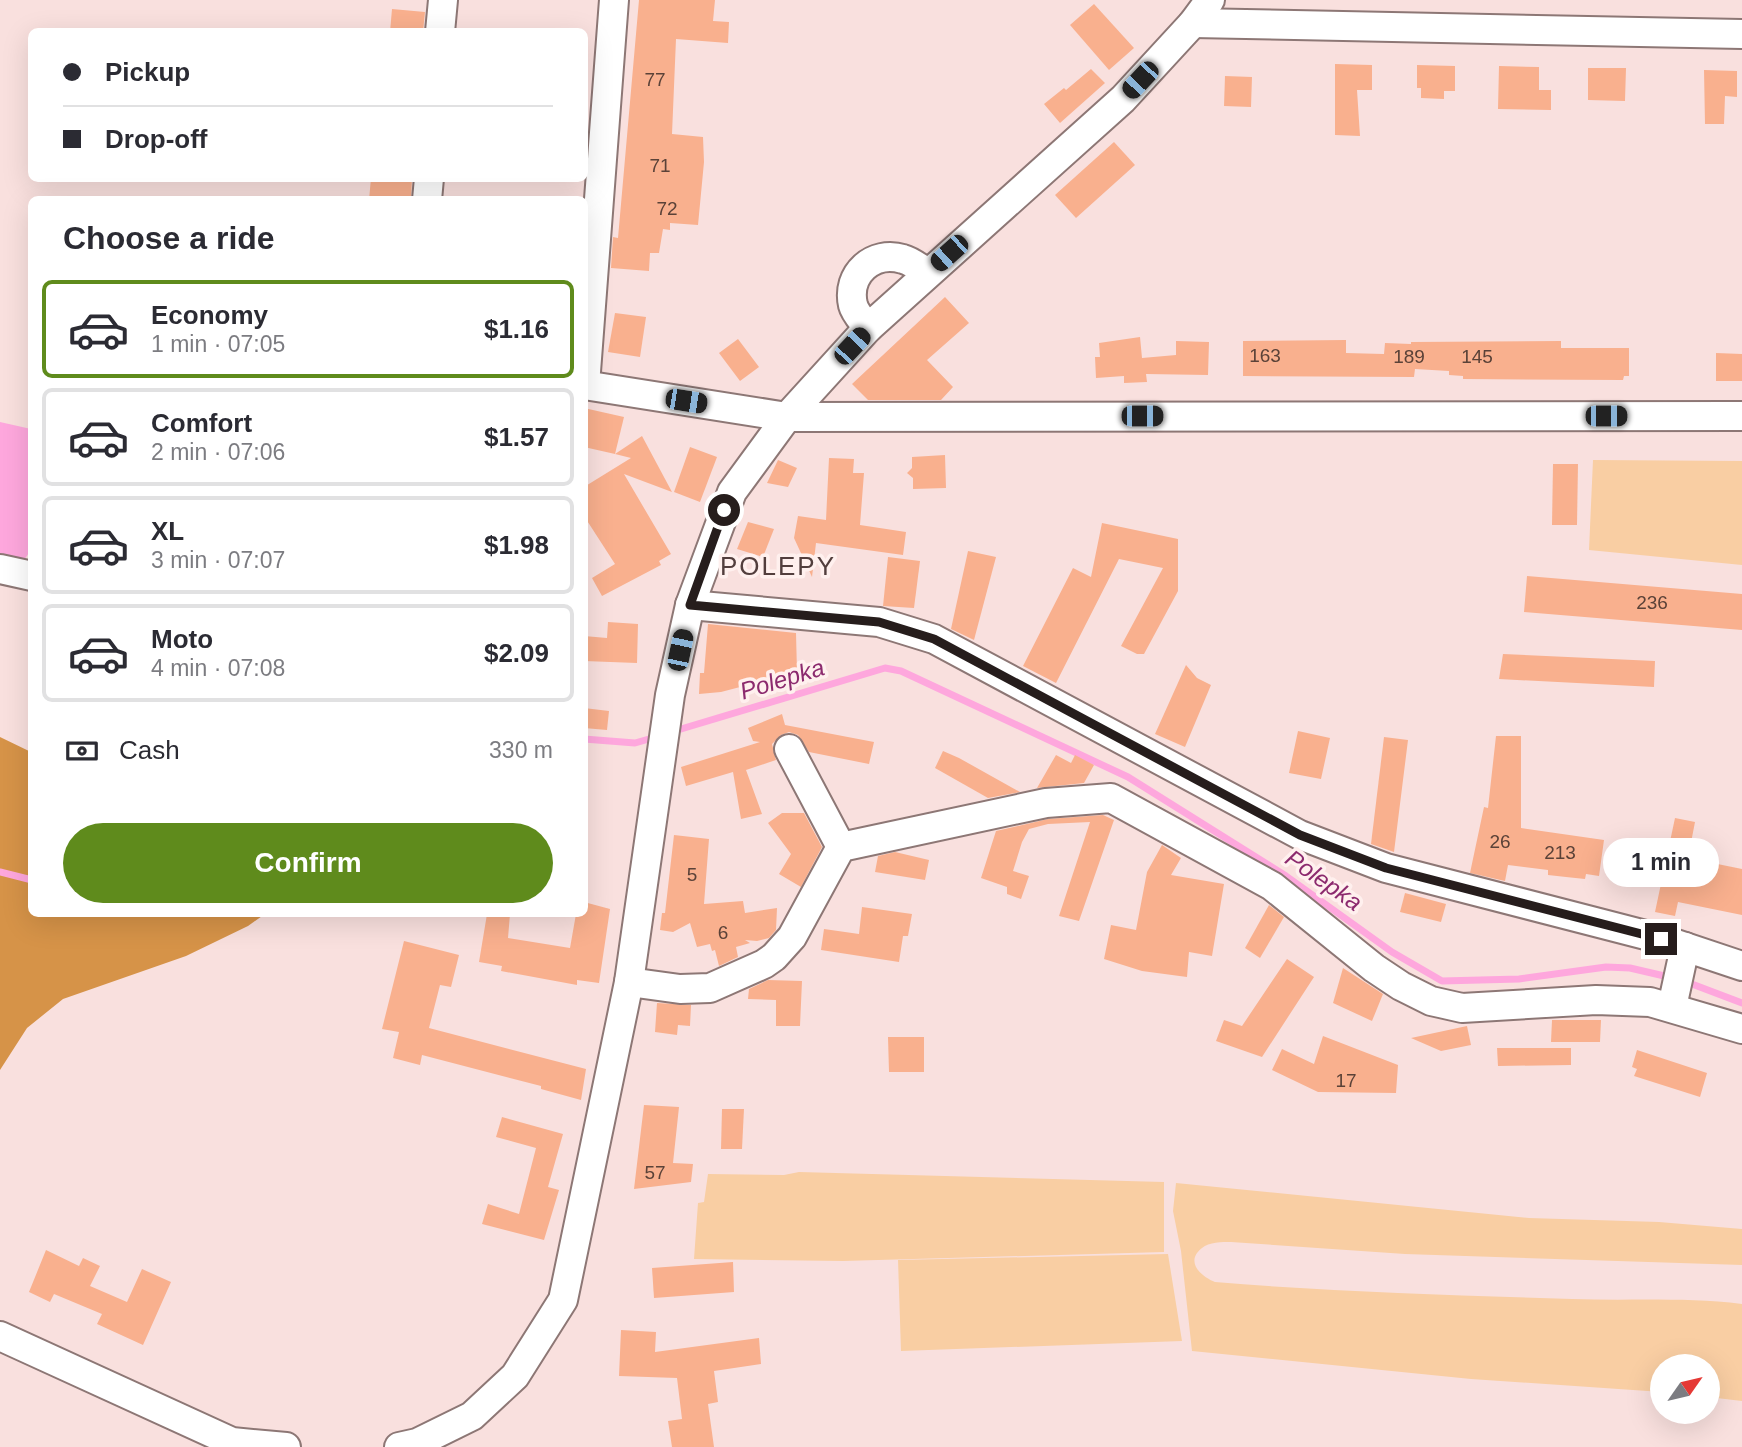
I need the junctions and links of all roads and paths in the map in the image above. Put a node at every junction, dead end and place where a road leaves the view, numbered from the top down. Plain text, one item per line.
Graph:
1 (443, 0) edge
2 (614, 0) edge
3 (1210, 0) edge
4 (1193, 23) junction
5 (440, 28) edge
6 (1742, 34) edge
7 (927, 273) junction
8 (868, 328) junction
9 (588, 345) edge
10 (588, 385) edge
11 (1742, 416) edge
12 (787, 417) junction
13 (0, 569) edge
14 (28, 575) edge
15 (690, 605) junction
16 (789, 749) dead end
17 (841, 847) junction
18 (1683, 956) junction
19 (1742, 966) edge
20 (629, 982) junction
21 (1673, 1000) junction
22 (1742, 1029) edge
23 (0, 1336) edge
24 (286, 1447) edge
25 (399, 1447) edge

1 - 5 street
2 - 9 street
3 - 4 street
4 - 6 street
4 - 7 street
7 - 8 street
7 - 8 street
8 - 12 street
10 - 12 street
11 - 12 street
12 - 15 street
13 - 14 street
15 - 18 street
15 - 20 street
16 - 17 street
17 - 20 street
17 - 21 street
18 - 19 street
18 - 21 street
20 - 25 street
21 - 22 street
23 - 24 street

